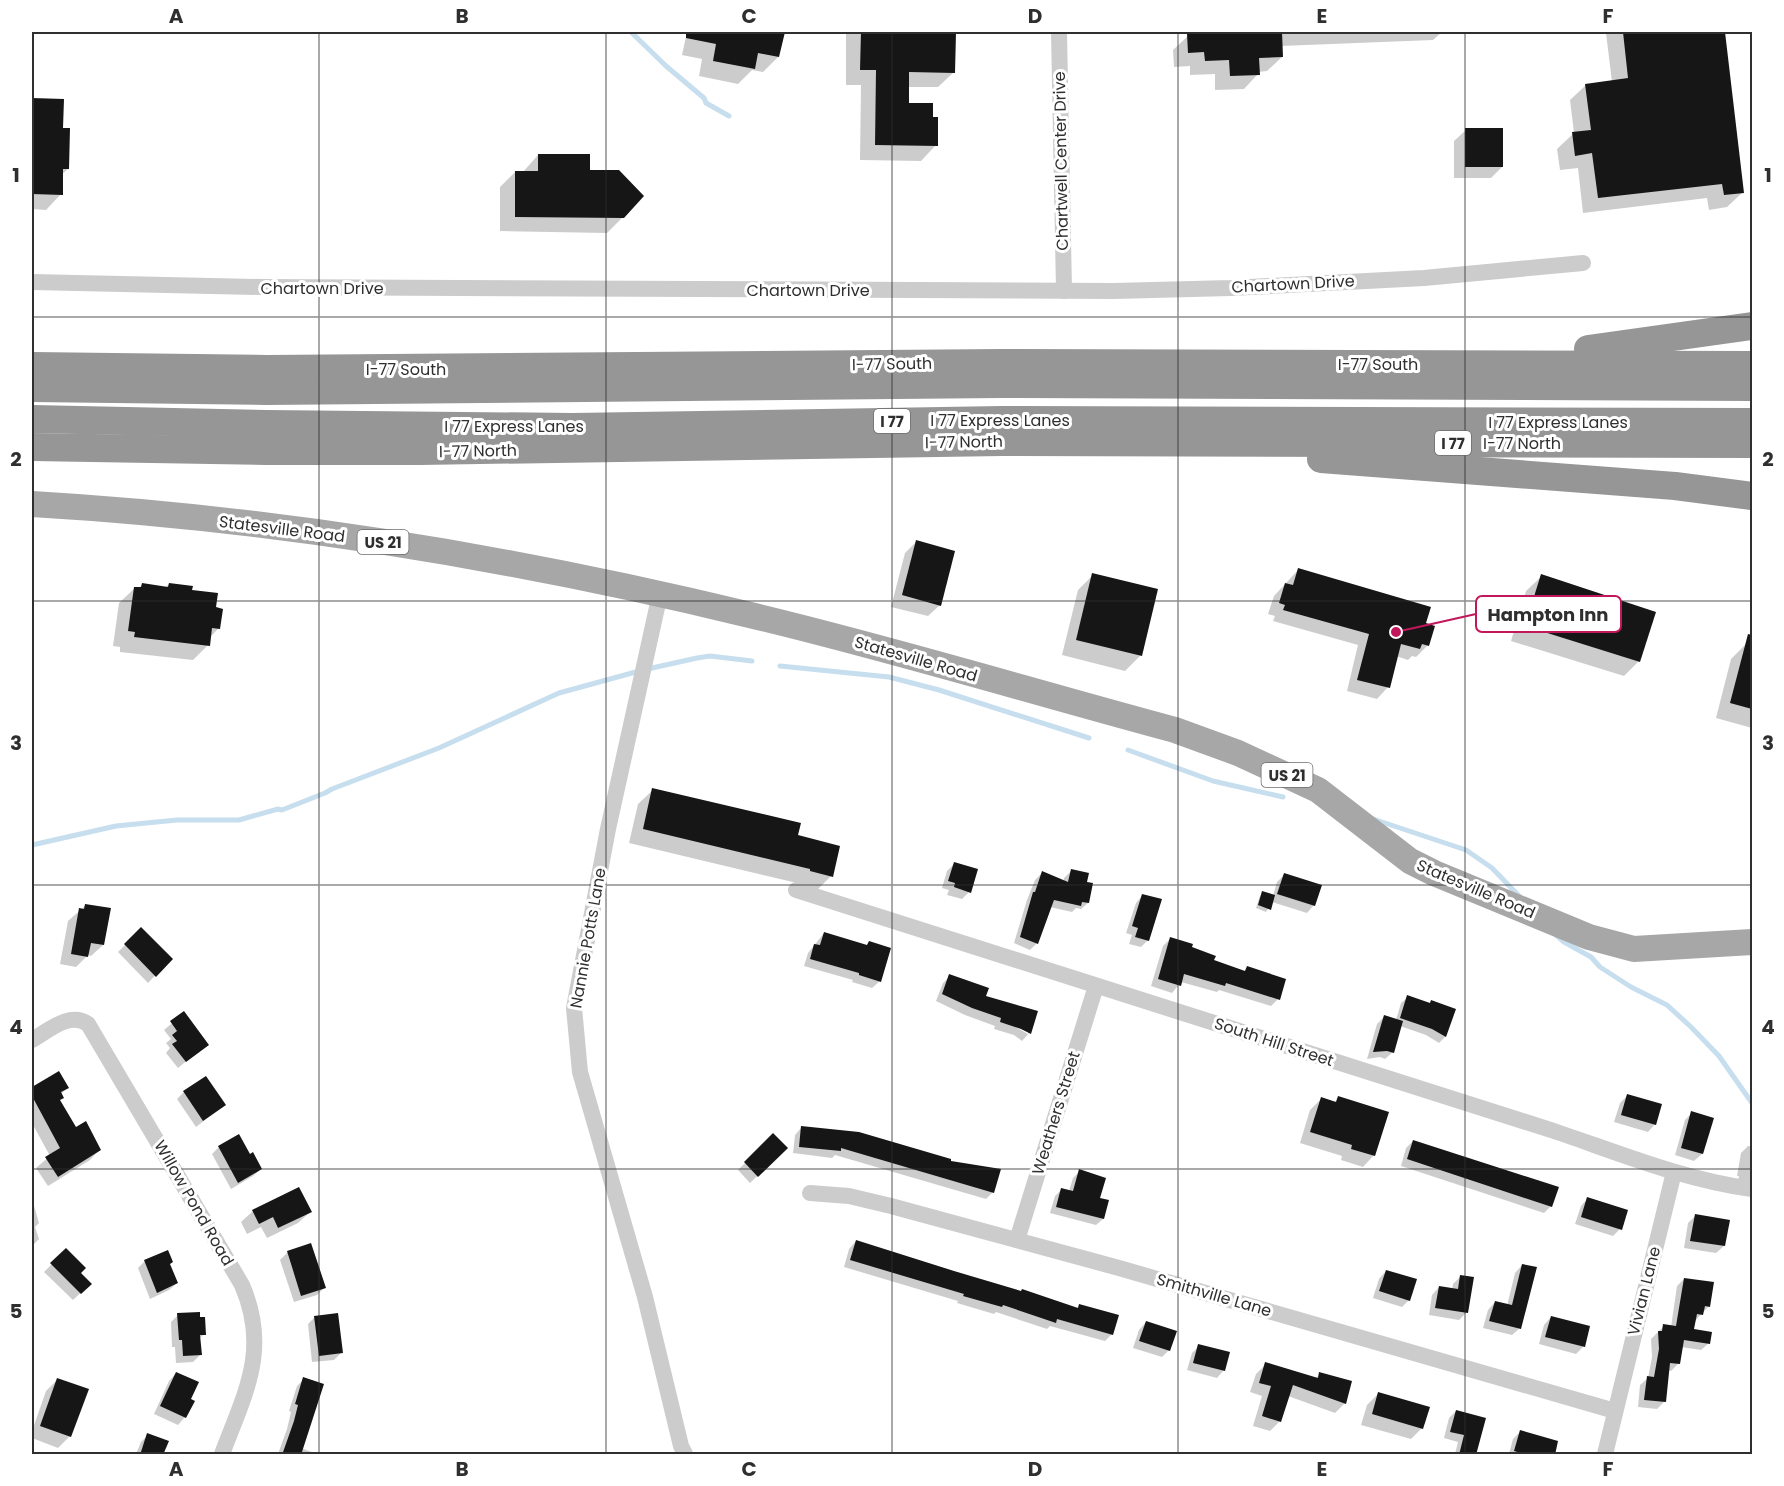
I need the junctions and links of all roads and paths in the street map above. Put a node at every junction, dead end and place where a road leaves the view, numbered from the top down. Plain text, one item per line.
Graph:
1 (1059, 32) edge
2 (1583, 263) dead end
3 (32, 282) edge
4 (1064, 291) junction
5 (1752, 326) edge
6 (1468, 364) junction
7 (1752, 365) edge
8 (32, 366) edge
9 (1752, 387) edge
10 (32, 388) edge
11 (32, 419) edge
12 (1752, 422) edge
13 (1154, 442) junction
14 (1752, 444) edge
15 (32, 447) edge
16 (1752, 496) edge
17 (32, 504) edge
18 (660, 594) junction
19 (796, 890) dead end
20 (1752, 942) edge
21 (1096, 986) junction
22 (32, 1040) edge
23 (1674, 1172) junction
24 (1752, 1189) edge
25 (810, 1193) dead end
26 (1017, 1240) junction
27 (1615, 1411) junction
28 (222, 1455) edge
29 (685, 1455) edge
30 (1605, 1455) edge

1 - 4 street, Chartwell Center Drive
2 - 4 street, Chartown Drive
3 - 4 street, Chartown Drive
5 - 6 highway
6 - 7 highway, I-77 South
6 - 8 highway, I-77 South
9 - 10 highway, I 77
11 - 12 highway, I 77 Express Lanes / I 77
13 - 14 highway, I-77 North / I 77
13 - 15 highway, I-77 North / I 77
13 - 16 highway
17 - 18 main road, Statesville Road / US 21
18 - 20 main road, Statesville Road / US 21
18 - 29 street, Nannie Potts Lane
19 - 21 street, South Hill Street
21 - 23 street, South Hill Street
21 - 26 street, Weathers Street
22 - 28 street, Willow Pond Road
23 - 24 street, South Hill Street
23 - 27 street, Vivian Lane
25 - 26 street, Smithville Lane
26 - 27 street, Smithville Lane
27 - 30 street, Vivian Lane

